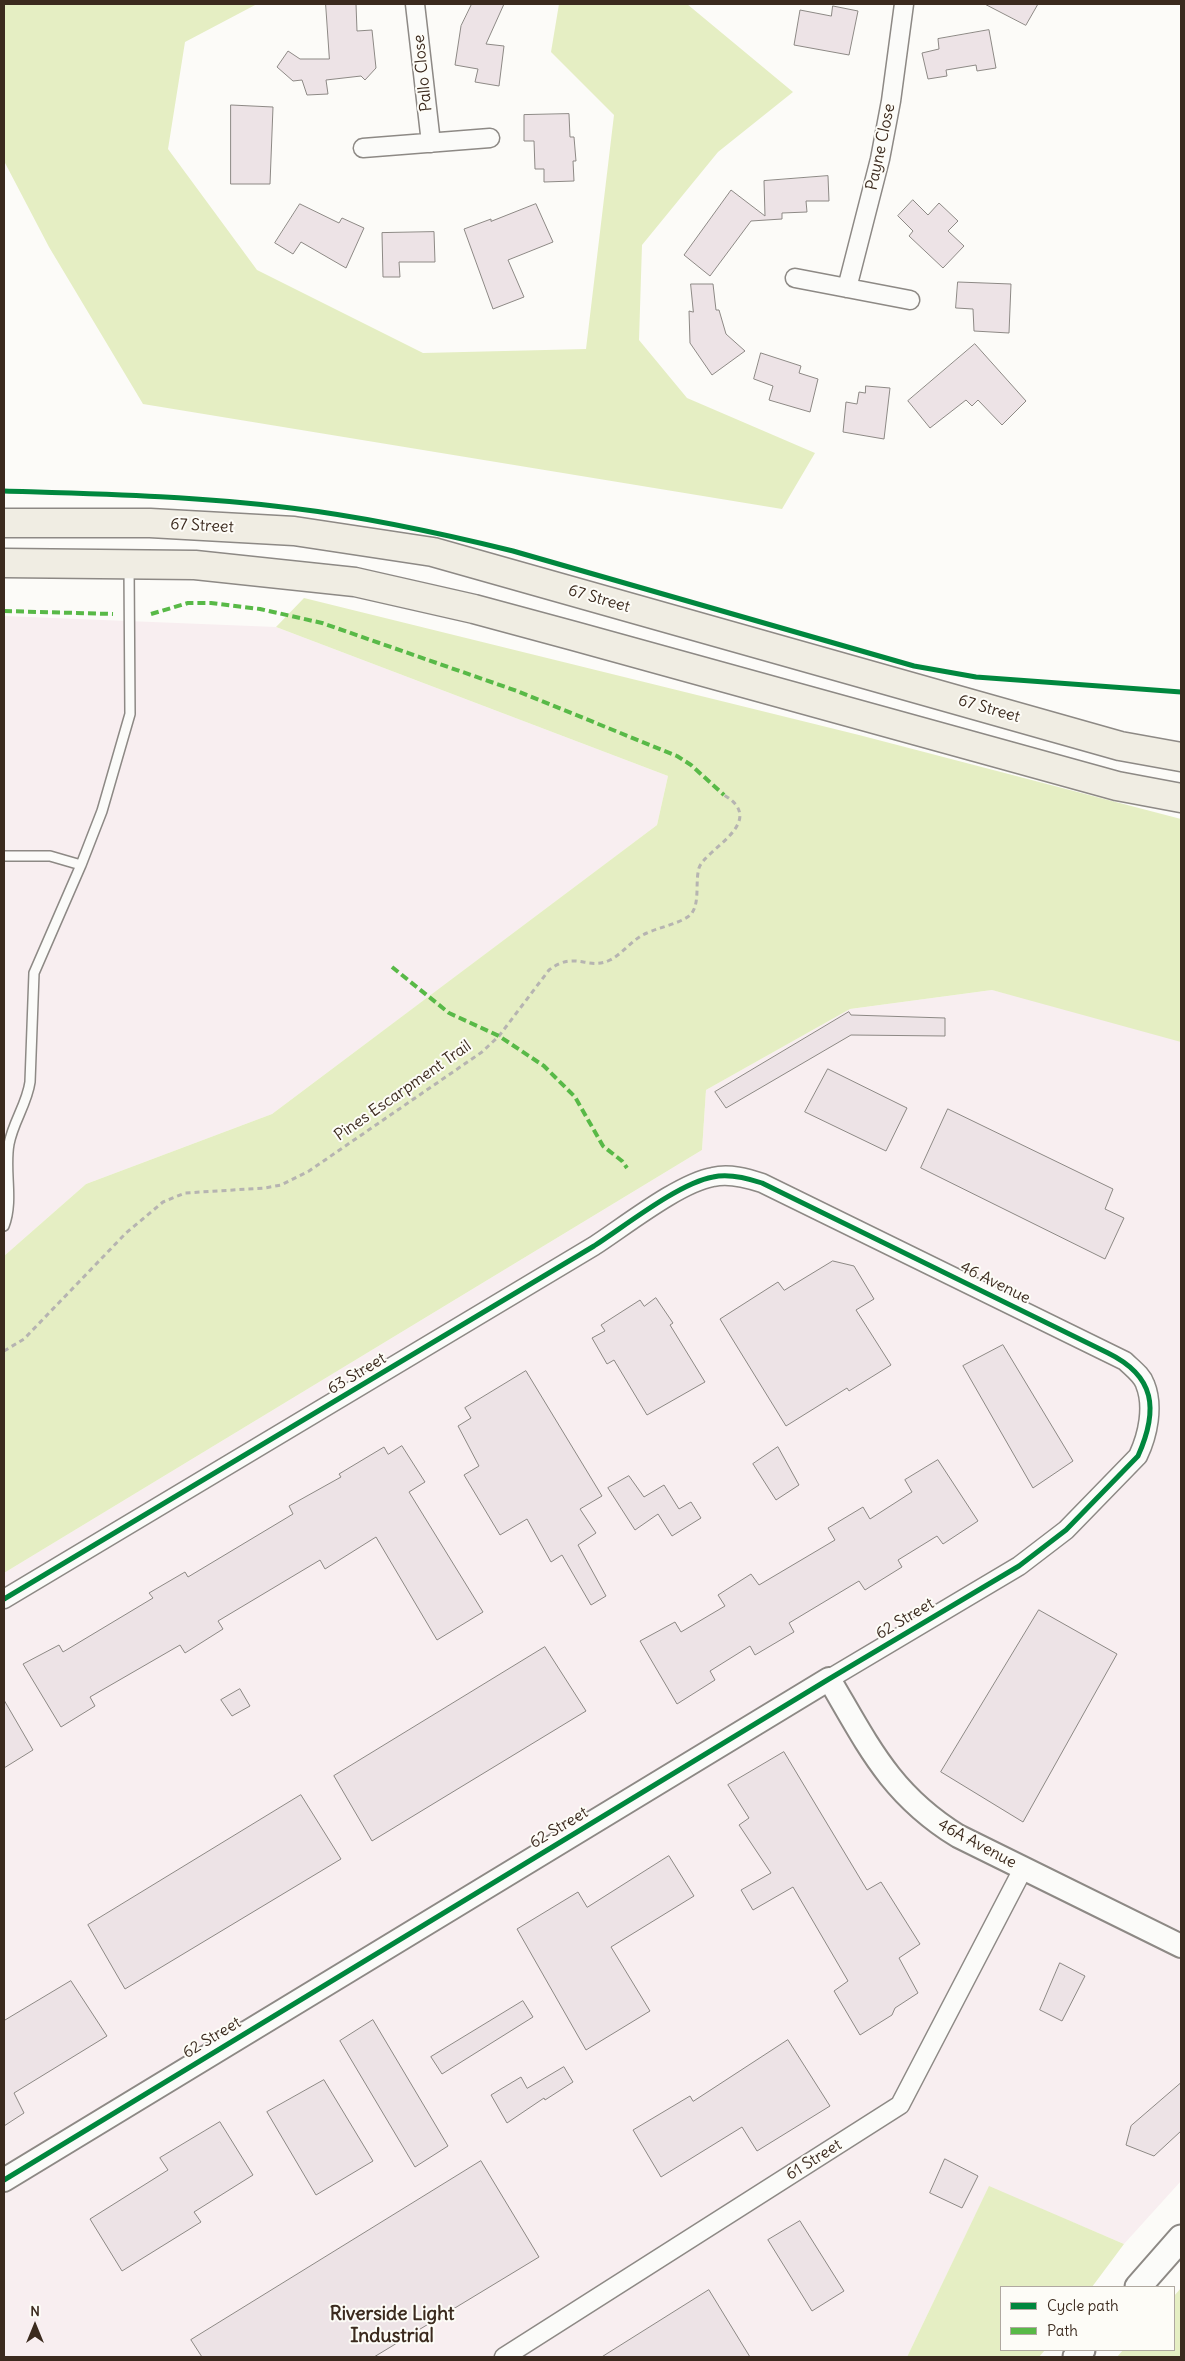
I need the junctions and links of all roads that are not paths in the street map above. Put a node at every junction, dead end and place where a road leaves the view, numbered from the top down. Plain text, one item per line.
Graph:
1 (414, 4) edge
2 (904, 4) edge
3 (490, 138) dead end
4 (431, 143) junction
5 (363, 148) dead end
6 (795, 278) dead end
7 (847, 288) junction
8 (910, 300) dead end
9 (4, 523) edge
10 (4, 563) edge
11 (129, 563) junction
12 (1181, 757) edge
13 (1181, 798) edge
14 (4, 856) edge
15 (81, 866) junction
16 (724, 1176) joint
17 (4, 1226) edge
18 (1114, 1482) joint
19 (4, 1599) edge
20 (829, 1679) junction
21 (1024, 1869) junction
22 (1181, 1946) edge
23 (4, 2180) edge
24 (1181, 2238) edge
25 (1139, 2286) edge
26 (504, 2357) edge

1 - 4 street, Pallo Close
2 - 7 street, Payne Close
3 - 4 street
4 - 5 street
6 - 7 street
7 - 8 street
9 - 12 main road, 67 Street
10 - 11 main road
11 - 13 main road
11 - 15 lane
14 - 15 lane
15 - 17 lane
16 - 18 street, 46 Avenue
16 - 19 street, 63 Street
18 - 20 street, 62 Street
20 - 21 street, 46A Avenue
20 - 23 street, 62 Street
21 - 22 street, 46A Avenue
21 - 26 street, 61 Street
24 - 25 main road

